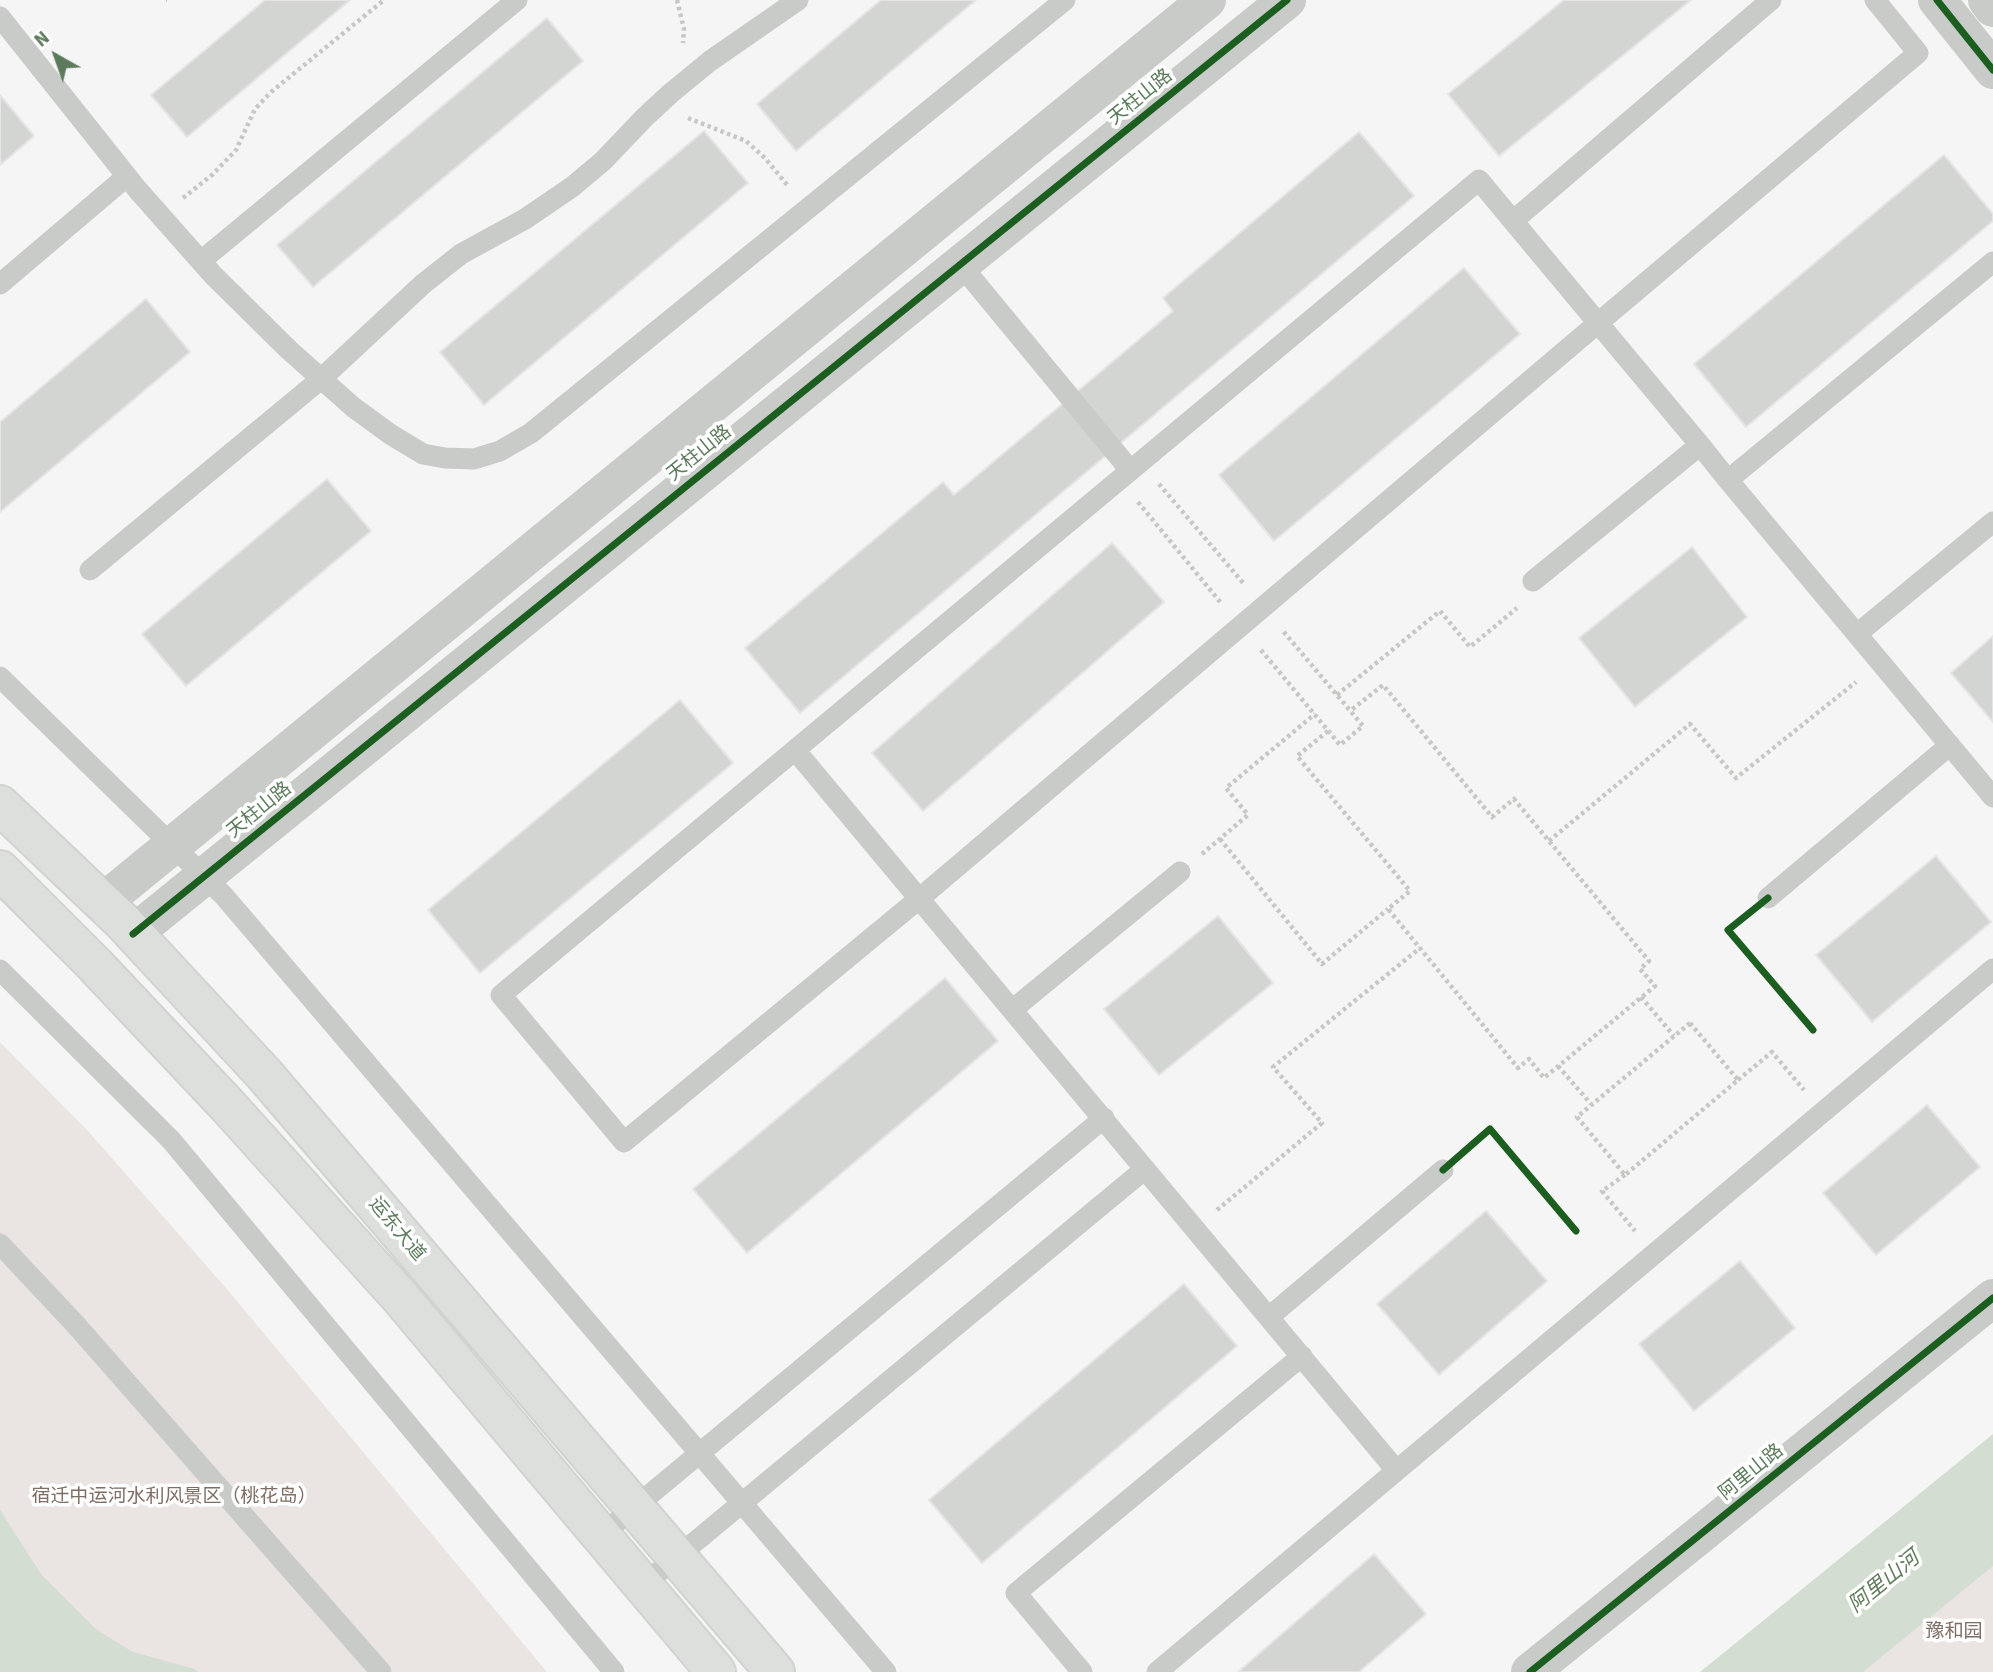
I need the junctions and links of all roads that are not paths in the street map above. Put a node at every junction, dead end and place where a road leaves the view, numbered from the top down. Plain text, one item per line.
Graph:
1 (517, 0) edge
2 (798, 0) edge
3 (1065, 0) edge
4 (1206, 0) edge
5 (1287, 0) edge
6 (1771, 0) edge
7 (1875, 0) edge
8 (1937, 0) edge
9 (1987, 0) edge
10 (1993, 8) edge
11 (0, 18) edge
12 (1993, 70) edge
13 (126, 177) junction
14 (1513, 220) junction
15 (201, 261) junction
16 (1993, 262) edge
17 (960, 264) junction
18 (0, 284) edge
19 (1598, 323) junction
20 (321, 379) junction
21 (1700, 445) junction
22 (1130, 471) junction
23 (1728, 480) junction
24 (1993, 522) edge
25 (90, 570) dead end
26 (1533, 581) road end
27 (1857, 634) junction
28 (0, 677) edge
29 (1950, 745) junction
30 (795, 750) junction
31 (1993, 797) edge
32 (0, 805) edge
33 (172, 845) junction
34 (0, 870) edge
35 (1180, 872) road end
36 (204, 876) junction
37 (919, 898) junction
38 (1768, 898) dead end
39 (102, 903) junction
40 (133, 934) junction
41 (1993, 969) edge
42 (0, 970) edge
43 (1012, 1010) junction
44 (1104, 1118) junction
45 (1145, 1169) junction
46 (1443, 1170) dead end
47 (0, 1244) edge
48 (1993, 1298) edge
49 (1269, 1317) junction
50 (1301, 1356) junction
51 (699, 1454) junction
52 (1396, 1470) junction
53 (741, 1504) junction
54 (634, 1507) junction
55 (601, 1535) junction
56 (677, 1557) junction
57 (643, 1586) junction
58 (381, 1672) edge
59 (614, 1672) edge
60 (716, 1672) edge
61 (775, 1672) edge
62 (886, 1672) edge
63 (1082, 1672) edge
64 (1157, 1672) edge
65 (1530, 1672) edge

1 - 15 lane
2 - 20 lane
3 - 20 lane
4 - 33 street, 天柱山路
5 - 17 street, 天柱山路
6 - 14 lane
7 - 19 lane
8 - 12 street
9 - 10 street
11 - 13 lane
13 - 15 lane
13 - 18 lane
14 - 19 lane
14 - 22 lane
15 - 20 lane
16 - 23 lane
17 - 22 lane
17 - 36 street, 天柱山路
19 - 21 lane
19 - 37 lane
20 - 25 lane
21 - 23 lane
21 - 26 lane
22 - 30 lane
23 - 27 lane
24 - 27 lane
27 - 29 lane
28 - 33 lane
29 - 31 lane
29 - 38 lane
30 - 37 lane
30 - 37 lane
32 - 39 main road, 运东大道
33 - 36 lane
33 - 39 street, 天柱山路
34 - 55 main road
35 - 43 lane
36 - 40 street, 天柱山路
36 - 51 lane
37 - 43 lane
39 - 40 main road, 运东大道
40 - 54 main road, 运东大道
41 - 52 lane
42 - 59 lane
43 - 44 lane
44 - 45 lane
44 - 51 lane
45 - 49 lane
45 - 53 lane
46 - 49 lane
47 - 58 lane
48 - 65 street, 阿里山路
49 - 50 lane
50 - 52 lane
50 - 63 lane
51 - 53 lane
51 - 54 lane
52 - 64 lane
53 - 56 lane
53 - 62 lane
54 - 55 lane
54 - 56 main road, 运东大道
55 - 57 main road
56 - 57 lane
56 - 61 main road, 运东大道
57 - 60 main road

